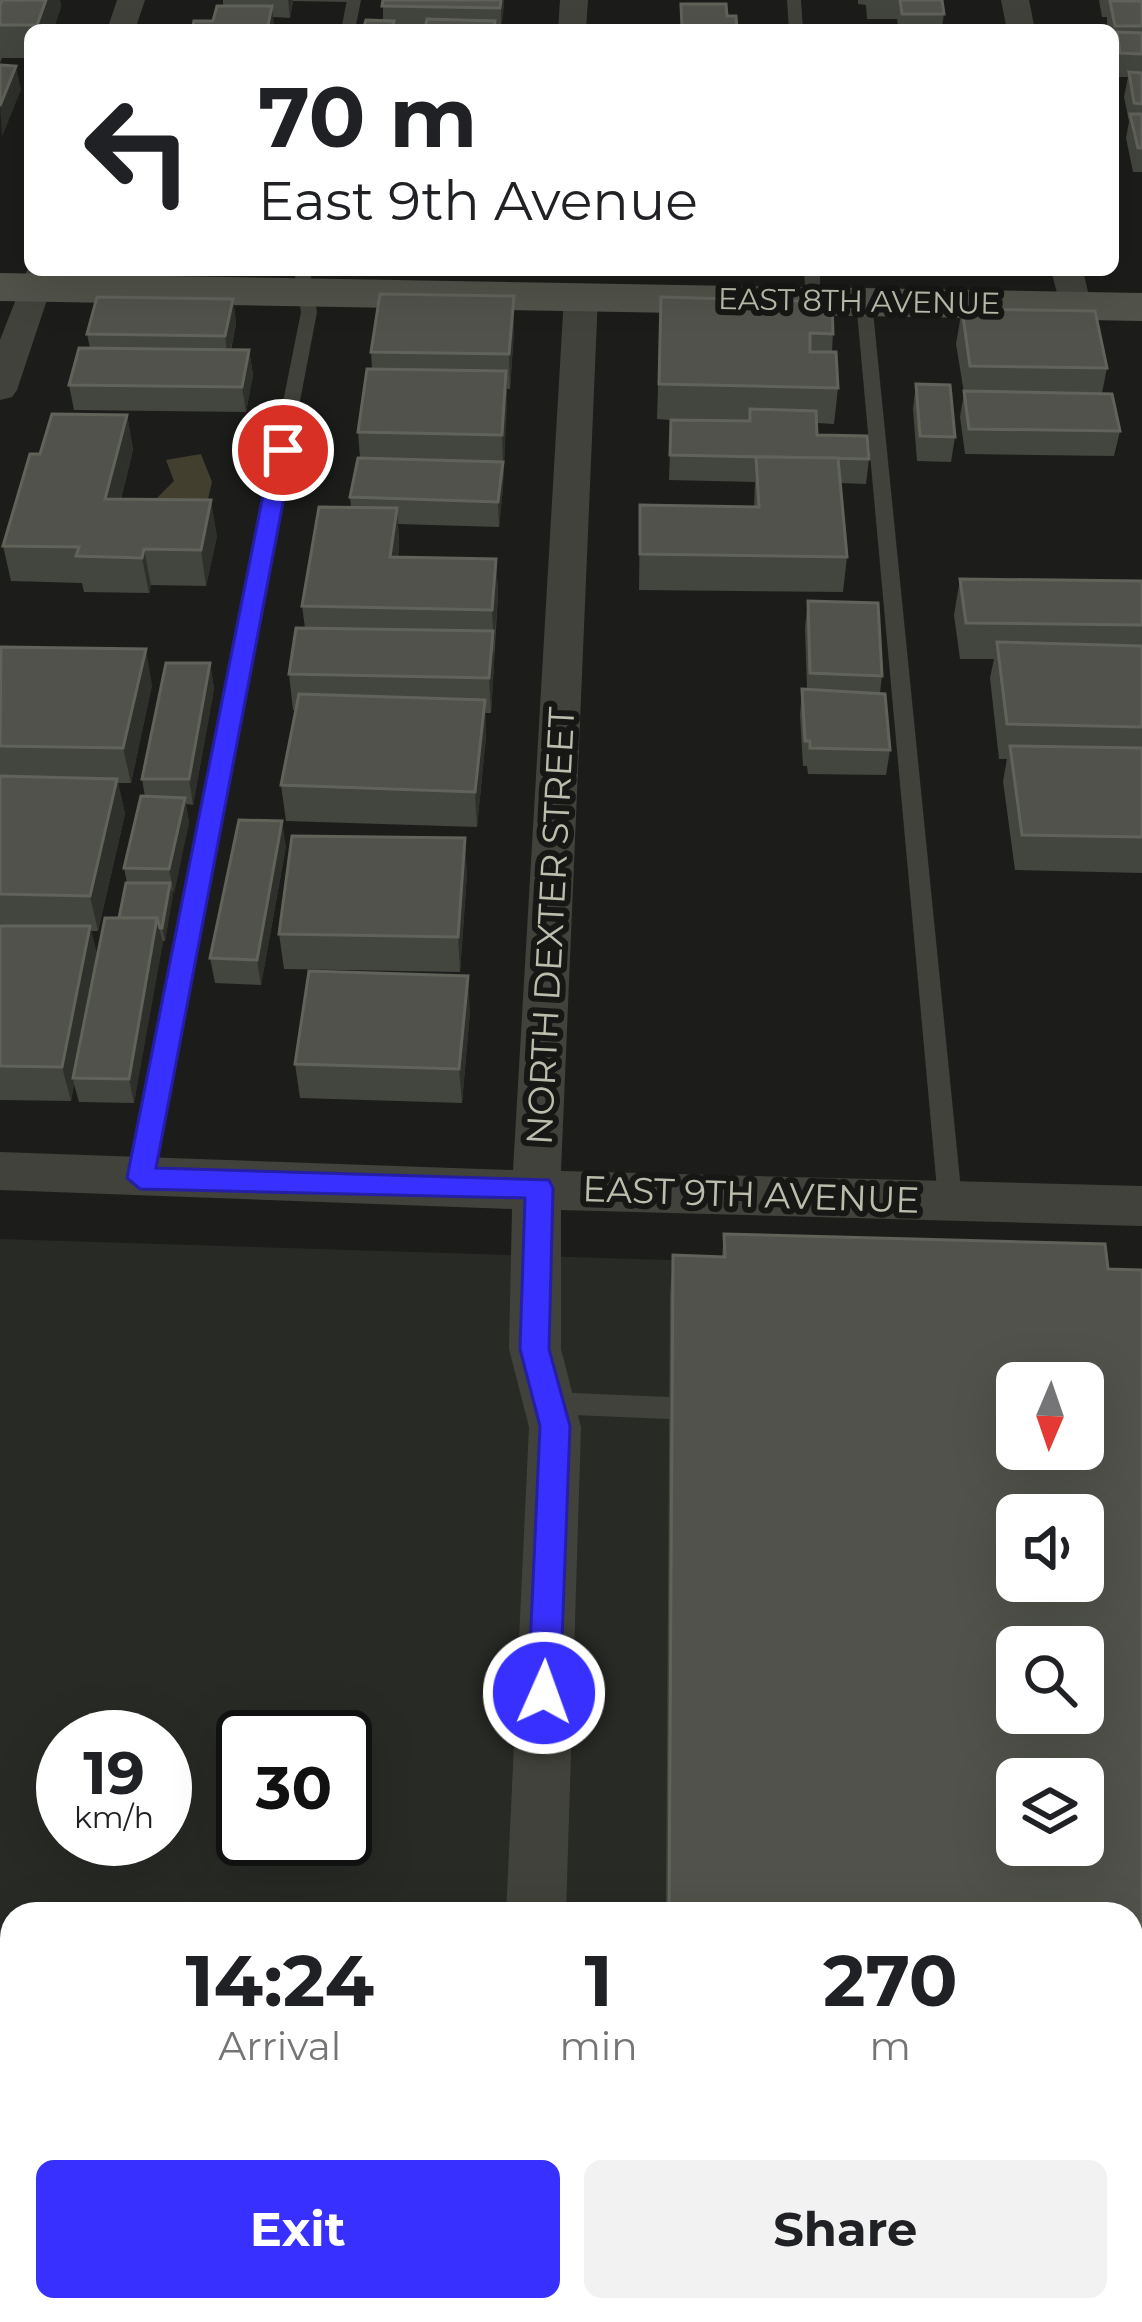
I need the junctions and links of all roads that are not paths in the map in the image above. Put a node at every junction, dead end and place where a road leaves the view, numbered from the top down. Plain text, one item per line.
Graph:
1 (25, 281) edge
2 (304, 281) edge
3 (813, 285) edge
4 (564, 287) edge
5 (1070, 288) edge
6 (864, 301) junction
7 (1142, 308) edge
8 (0, 390) edge
9 (0, 1171) edge
10 (140, 1178) junction
11 (539, 1188) junction
12 (950, 1200) junction
13 (1142, 1206) edge
14 (549, 1403) junction
15 (669, 1408) edge
16 (536, 1902) edge

1 - 2 street, EAST 8TH AVENUE
1 - 8 street
2 - 4 street, EAST 8TH AVENUE
2 - 10 lane
3 - 4 street, EAST 8TH AVENUE
3 - 6 street, EAST 8TH AVENUE
4 - 11 street, NORTH DEXTER STREET
5 - 6 street, EAST 8TH AVENUE
5 - 7 street, EAST 8TH AVENUE
6 - 12 lane
9 - 10 street, EAST 9TH AVENUE
10 - 11 street, EAST 9TH AVENUE
11 - 12 street, EAST 9TH AVENUE
11 - 14 street, NORTH DEXTER STREET
12 - 13 street, EAST 9TH AVENUE
14 - 15 lane
14 - 16 street, NORTH DEXTER STREET

